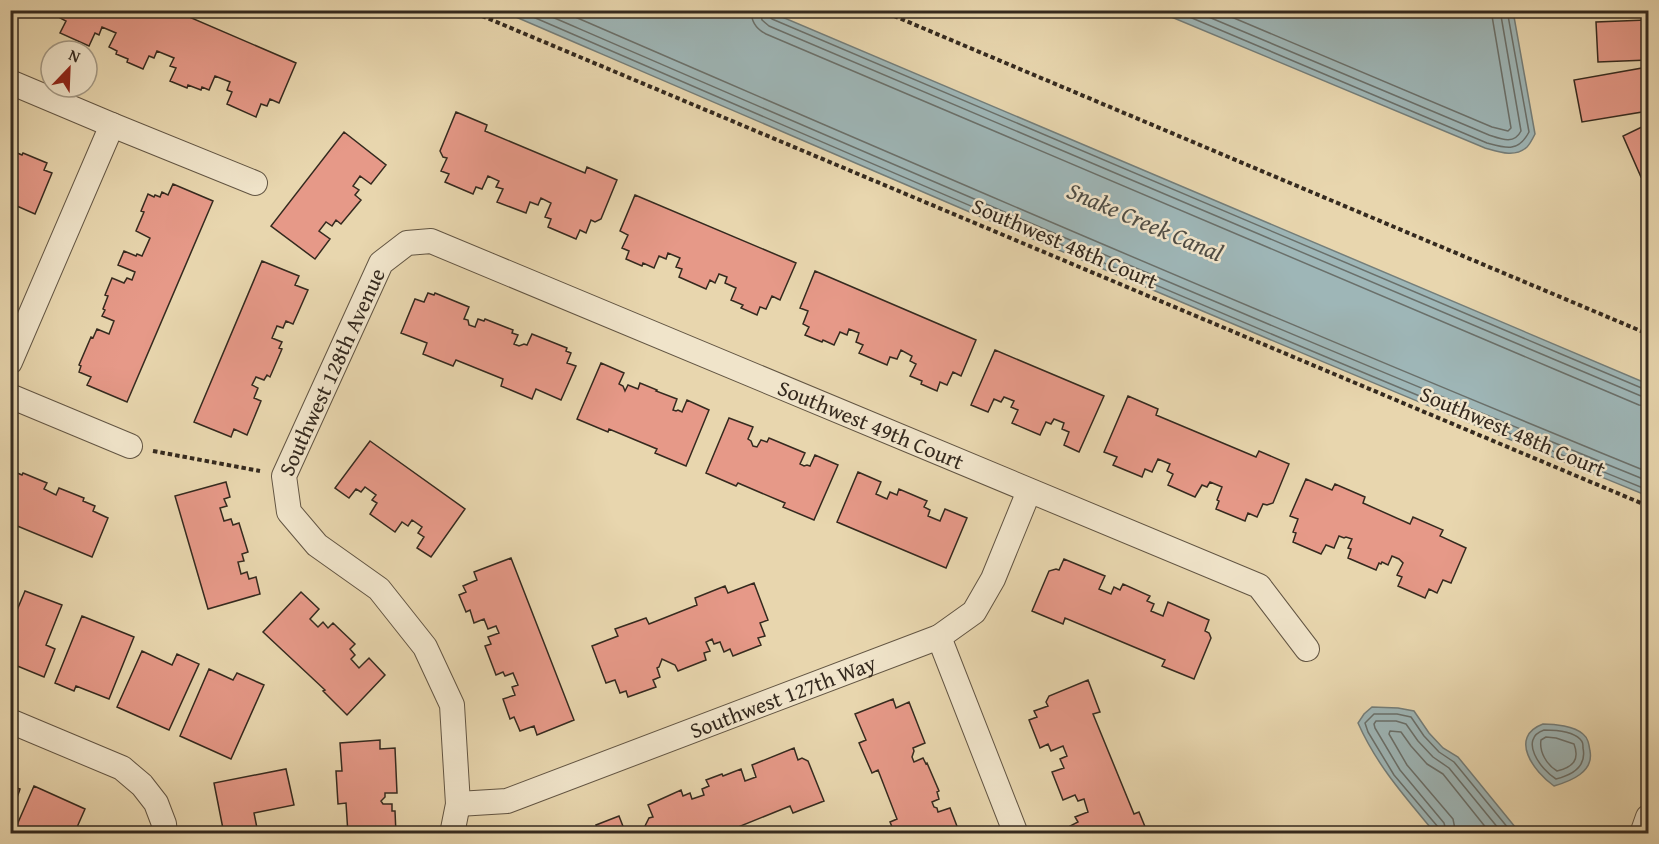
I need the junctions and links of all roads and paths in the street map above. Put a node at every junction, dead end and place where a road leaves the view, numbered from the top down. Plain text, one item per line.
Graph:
1 (468, 10) edge
2 (880, 10) edge
3 (10, 82) edge
4 (112, 126) junction
5 (255, 183) dead end
6 (407, 243) joint
7 (1648, 334) edge
8 (10, 362) edge
9 (10, 396) edge
10 (130, 446) joint
11 (284, 476) junction
12 (1029, 491) junction
13 (1648, 506) edge
14 (939, 637) junction
15 (1307, 650) dead end
16 (10, 721) edge
17 (458, 804) junction
18 (1648, 818) edge
19 (165, 834) edge
20 (452, 834) edge
21 (1016, 834) edge
22 (1642, 834) edge

1 - 13 path, Southwest 48th Court
2 - 7 path
3 - 4 street
4 - 5 street
4 - 8 street
6 - 11 street, Southwest 128th Avenue
6 - 12 street, Southwest 49th Court
9 - 10 street
10 - 11 path
11 - 17 street, Southwest 128th Avenue
12 - 14 street, Southwest 127th Way
12 - 15 street, Southwest 49th Court
14 - 17 street, Southwest 127th Way
14 - 21 street
16 - 19 street
17 - 20 street
18 - 22 street

